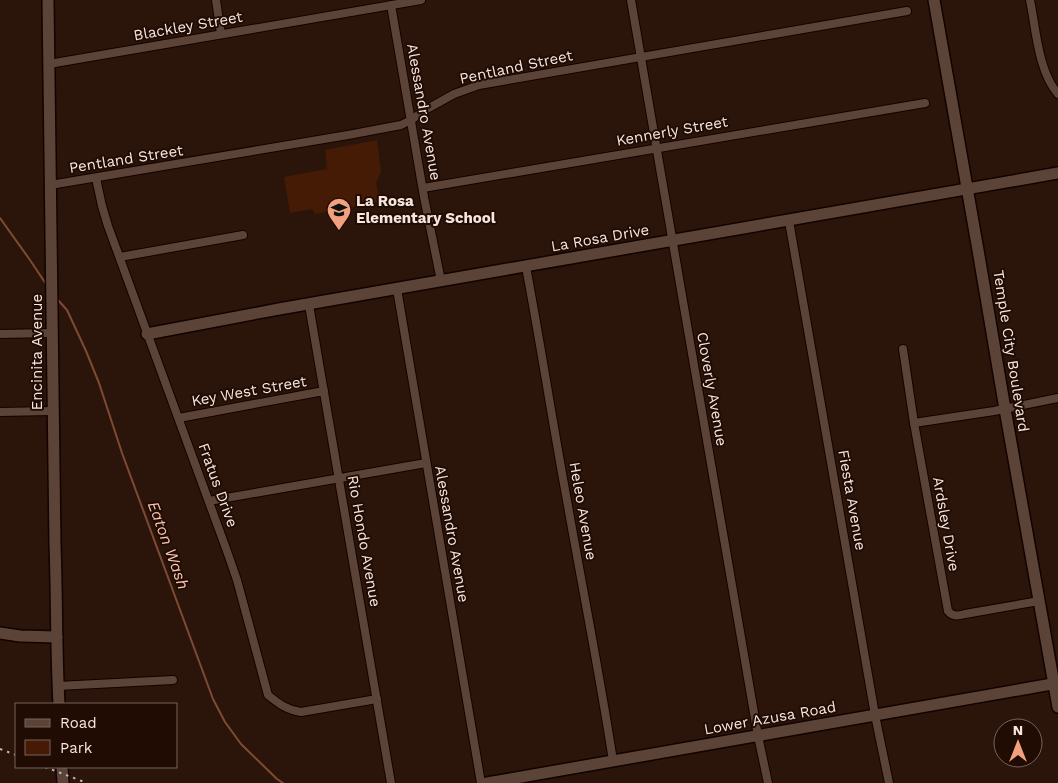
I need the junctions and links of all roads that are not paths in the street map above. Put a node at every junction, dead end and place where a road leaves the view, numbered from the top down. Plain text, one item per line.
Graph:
1 (48, 0) edge
2 (216, 0) edge
3 (421, 0) edge
4 (630, 0) edge
5 (934, 0) edge
6 (1030, 0) edge
7 (370, 4) edge
8 (391, 6) junction
9 (907, 11) dead end
10 (221, 34) junction
11 (640, 57) junction
12 (49, 64) junction
13 (1058, 94) edge
14 (925, 102) dead end
15 (411, 120) junction
16 (657, 148) junction
17 (1058, 174) edge
18 (96, 178) junction
19 (50, 185) junction
20 (423, 188) junction
21 (968, 188) junction
22 (789, 220) junction
23 (243, 235) dead end
24 (673, 240) junction
25 (120, 258) junction
26 (526, 267) junction
27 (441, 281) junction
28 (397, 289) junction
29 (309, 305) junction
30 (51, 333) junction
31 (0, 334) edge
32 (147, 334) junction
33 (904, 349) dead end
34 (324, 391) junction
35 (1058, 398) edge
36 (1004, 409) junction
37 (52, 411) junction
38 (0, 412) edge
39 (179, 418) junction
40 (914, 423) junction
41 (426, 463) junction
42 (338, 478) junction
43 (209, 501) junction
44 (1039, 601) junction
45 (0, 633) edge
46 (57, 637) junction
47 (174, 680) dead end
48 (1056, 683) edge
49 (58, 686) junction
50 (378, 699) junction
51 (59, 703) edge
52 (1058, 707) edge
53 (875, 715) junction
54 (758, 736) junction
55 (613, 761) junction
56 (62, 768) edge
57 (533, 779) edge
58 (63, 783) edge
59 (391, 783) edge
60 (481, 783) edge
61 (487, 783) edge
62 (768, 783) edge
63 (889, 783) edge

1 - 12 street, Encinita Avenue
2 - 10 street
3 - 8 street, Blackley Street
4 - 11 street, Cloverly Avenue
5 - 21 street, Temple City Boulevard
6 - 13 street
7 - 8 street, Blackley Street
7 - 10 street, Blackley Street
8 - 15 street, Alessandro Avenue
9 - 11 street, Pentland Street
10 - 12 street, Blackley Street
11 - 15 street, Pentland Street
11 - 16 street, Cloverly Avenue
12 - 19 street, Encinita Avenue
14 - 16 street, Kennerly Street
15 - 18 street, Pentland Street
15 - 20 street, Alessandro Avenue
16 - 20 street, Kennerly Street
16 - 24 street, Cloverly Avenue
17 - 21 street, La Rosa Drive
18 - 19 street, Pentland Street
18 - 25 street, Fratus Drive
19 - 30 street, Encinita Avenue
20 - 27 street, Alessandro Avenue
21 - 22 street, La Rosa Drive
21 - 36 street, Temple City Boulevard
22 - 24 street, La Rosa Drive
22 - 53 street, Fiesta Avenue
23 - 25 street
24 - 26 street, La Rosa Drive
24 - 54 street, Cloverly Avenue
25 - 32 street, Fratus Drive
26 - 27 street, La Rosa Drive
26 - 55 street, Heleo Avenue
27 - 28 street, La Rosa Drive
28 - 29 street, La Rosa Drive
28 - 41 street, Alessandro Avenue
29 - 32 street, La Rosa Drive
29 - 34 street, Rio Hondo Avenue
30 - 31 street
30 - 37 street, Encinita Avenue
32 - 39 street, Fratus Drive
33 - 40 street, Ardsley Drive
34 - 39 street, Key West Street
34 - 42 street, Rio Hondo Avenue
35 - 36 street
36 - 40 street
36 - 44 street, Temple City Boulevard
37 - 38 street
37 - 46 street, Encinita Avenue
39 - 43 street, Fratus Drive
40 - 44 street, Ardsley Drive
41 - 42 street
41 - 60 street, Alessandro Avenue
42 - 43 street
42 - 50 street, Rio Hondo Avenue
43 - 50 street, Fratus Drive
44 - 48 street, Temple City Boulevard
45 - 46 street
46 - 49 street, Encinita Avenue
47 - 49 street
48 - 52 street, Temple City Boulevard
48 - 53 street, Lower Azusa Road
49 - 51 street, Encinita Avenue
50 - 59 street, Rio Hondo Avenue
53 - 54 street, Lower Azusa Road
53 - 63 street, Fiesta Avenue
54 - 55 street, Lower Azusa Road
54 - 62 street, Cloverly Avenue
55 - 57 street, Lower Azusa Road
56 - 58 street
57 - 61 street, Lower Azusa Road

